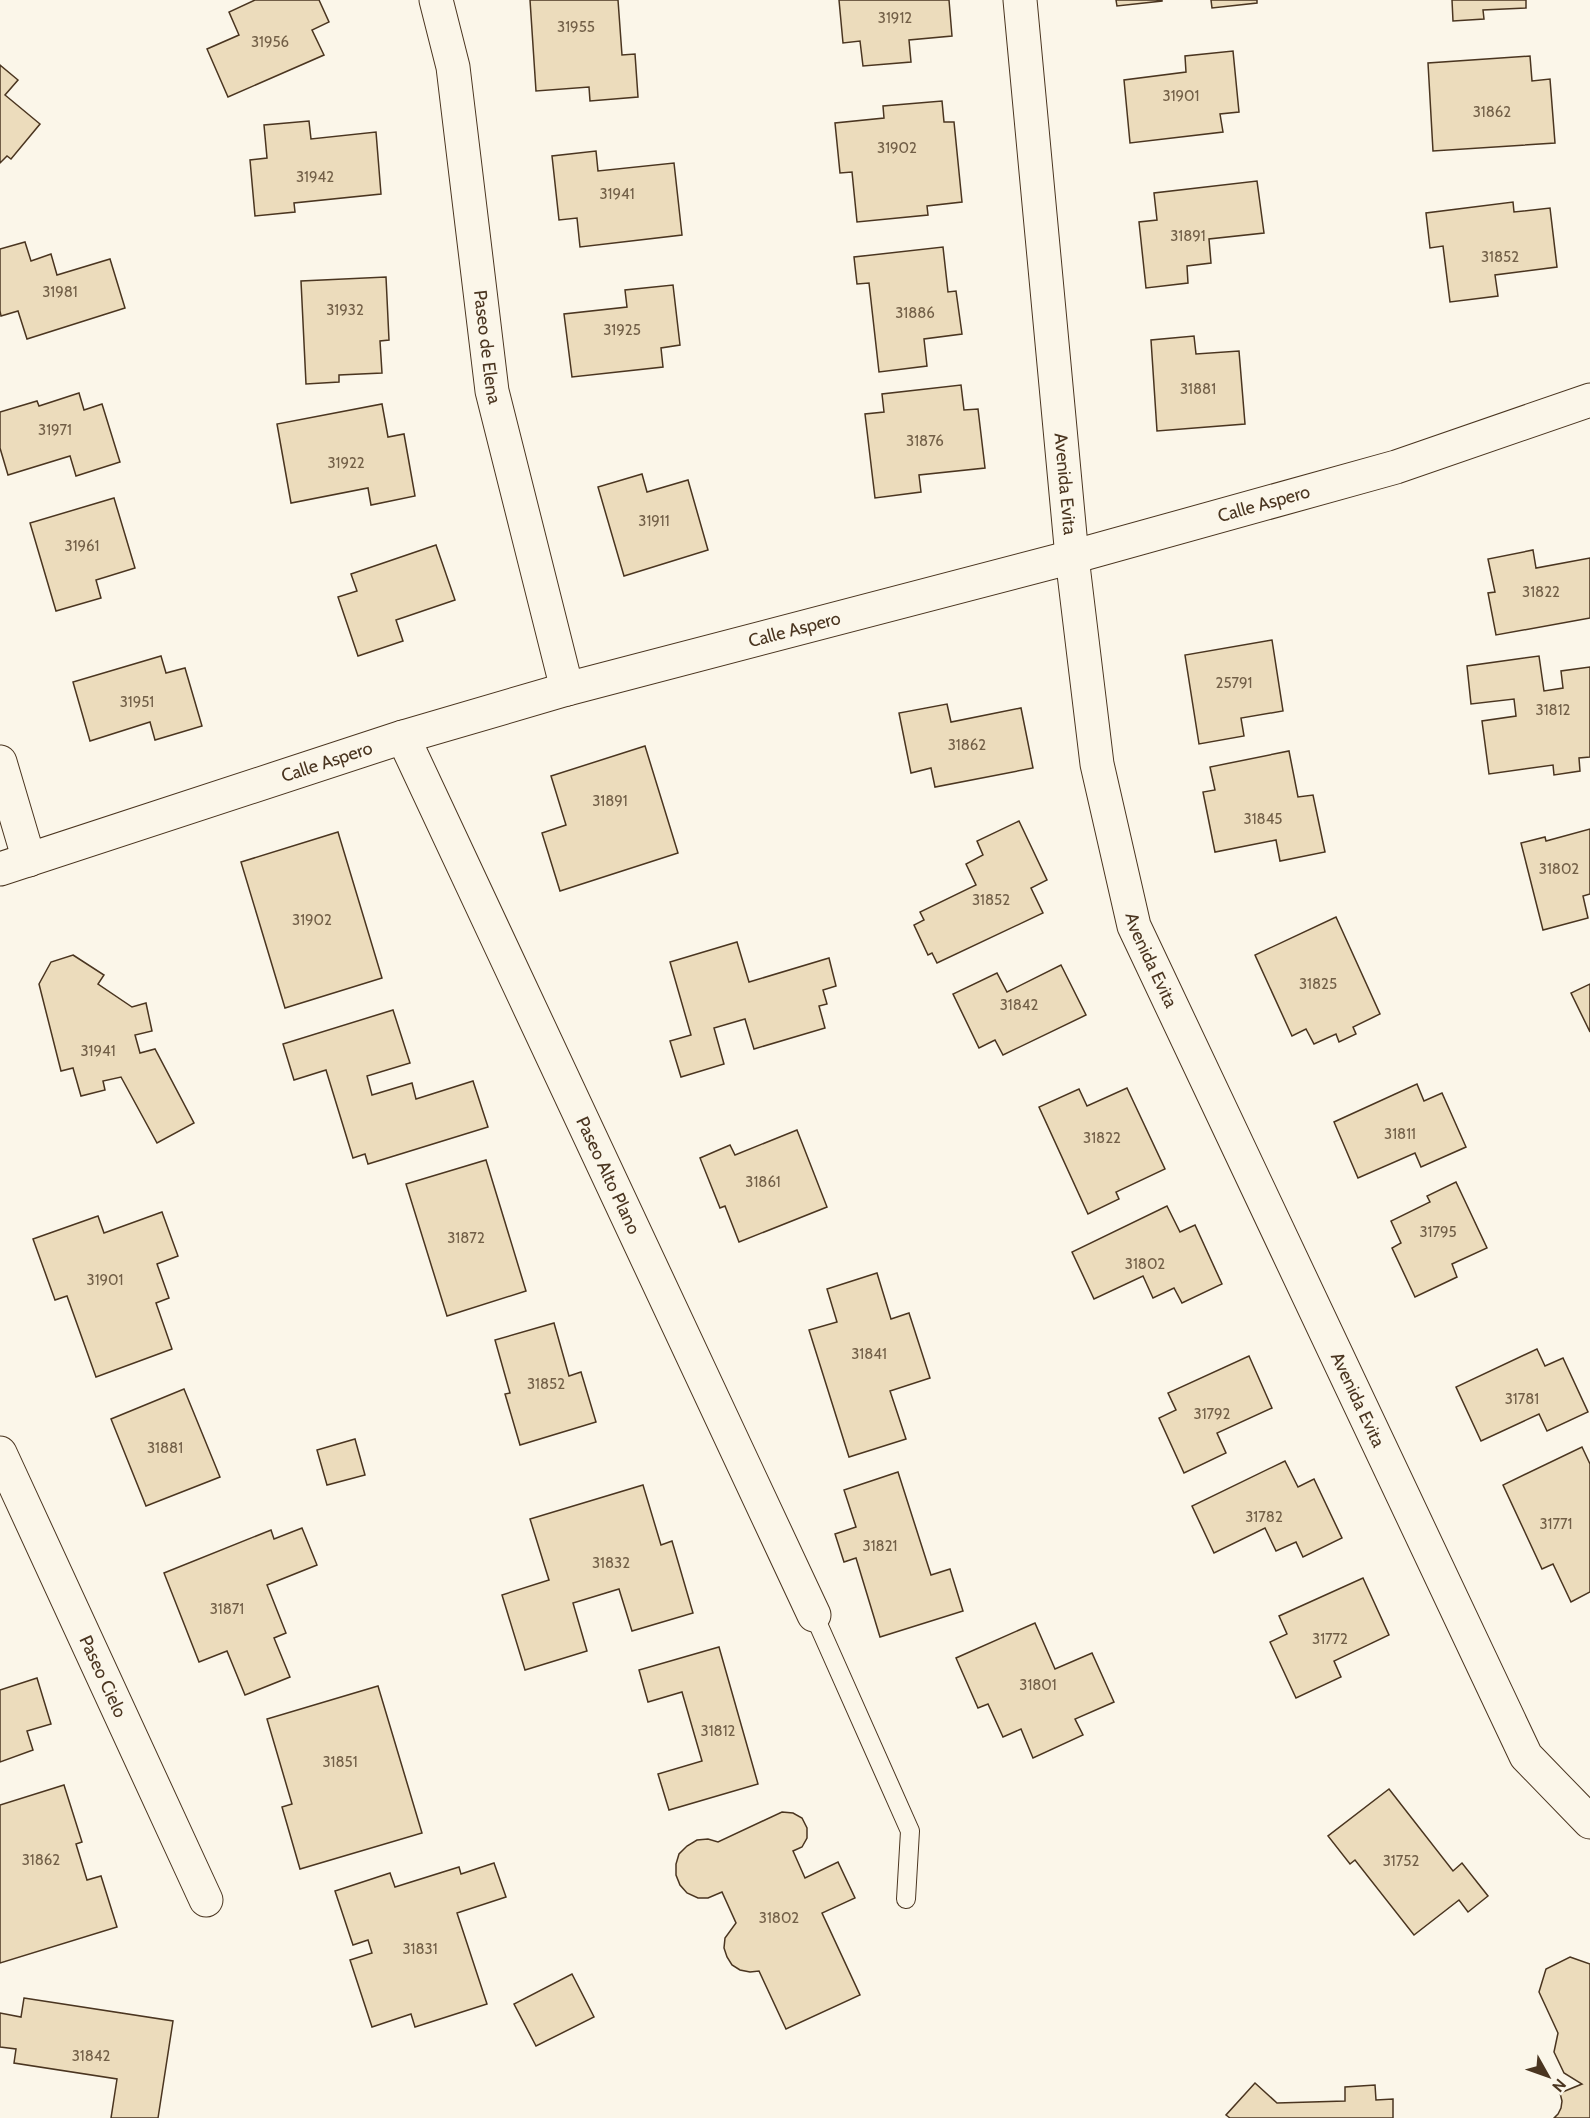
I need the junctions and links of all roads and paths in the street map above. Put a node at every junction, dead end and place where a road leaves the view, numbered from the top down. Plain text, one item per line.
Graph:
1 (436, 0) edge
2 (1020, 0) edge
3 (1590, 400) edge
4 (1072, 558) junction
5 (567, 689) junction
6 (403, 737) junction
7 (0, 762) edge
8 (14, 864) edge
9 (0, 1453) edge
10 (814, 1615) joint
11 (1590, 1822) edge
12 (906, 1899) dead end
13 (206, 1900) dead end

1 - 5 street, Paseo de Elena
2 - 4 street, Avenida Evita
3 - 4 street, Calle Aspero
4 - 5 street, Calle Aspero
4 - 11 street, Avenida Evita
5 - 6 street, Calle Aspero
6 - 8 street, Calle Aspero
6 - 10 street, Paseo Alto Plano
7 - 8 street
9 - 13 street, Paseo Cielo
10 - 12 lane

